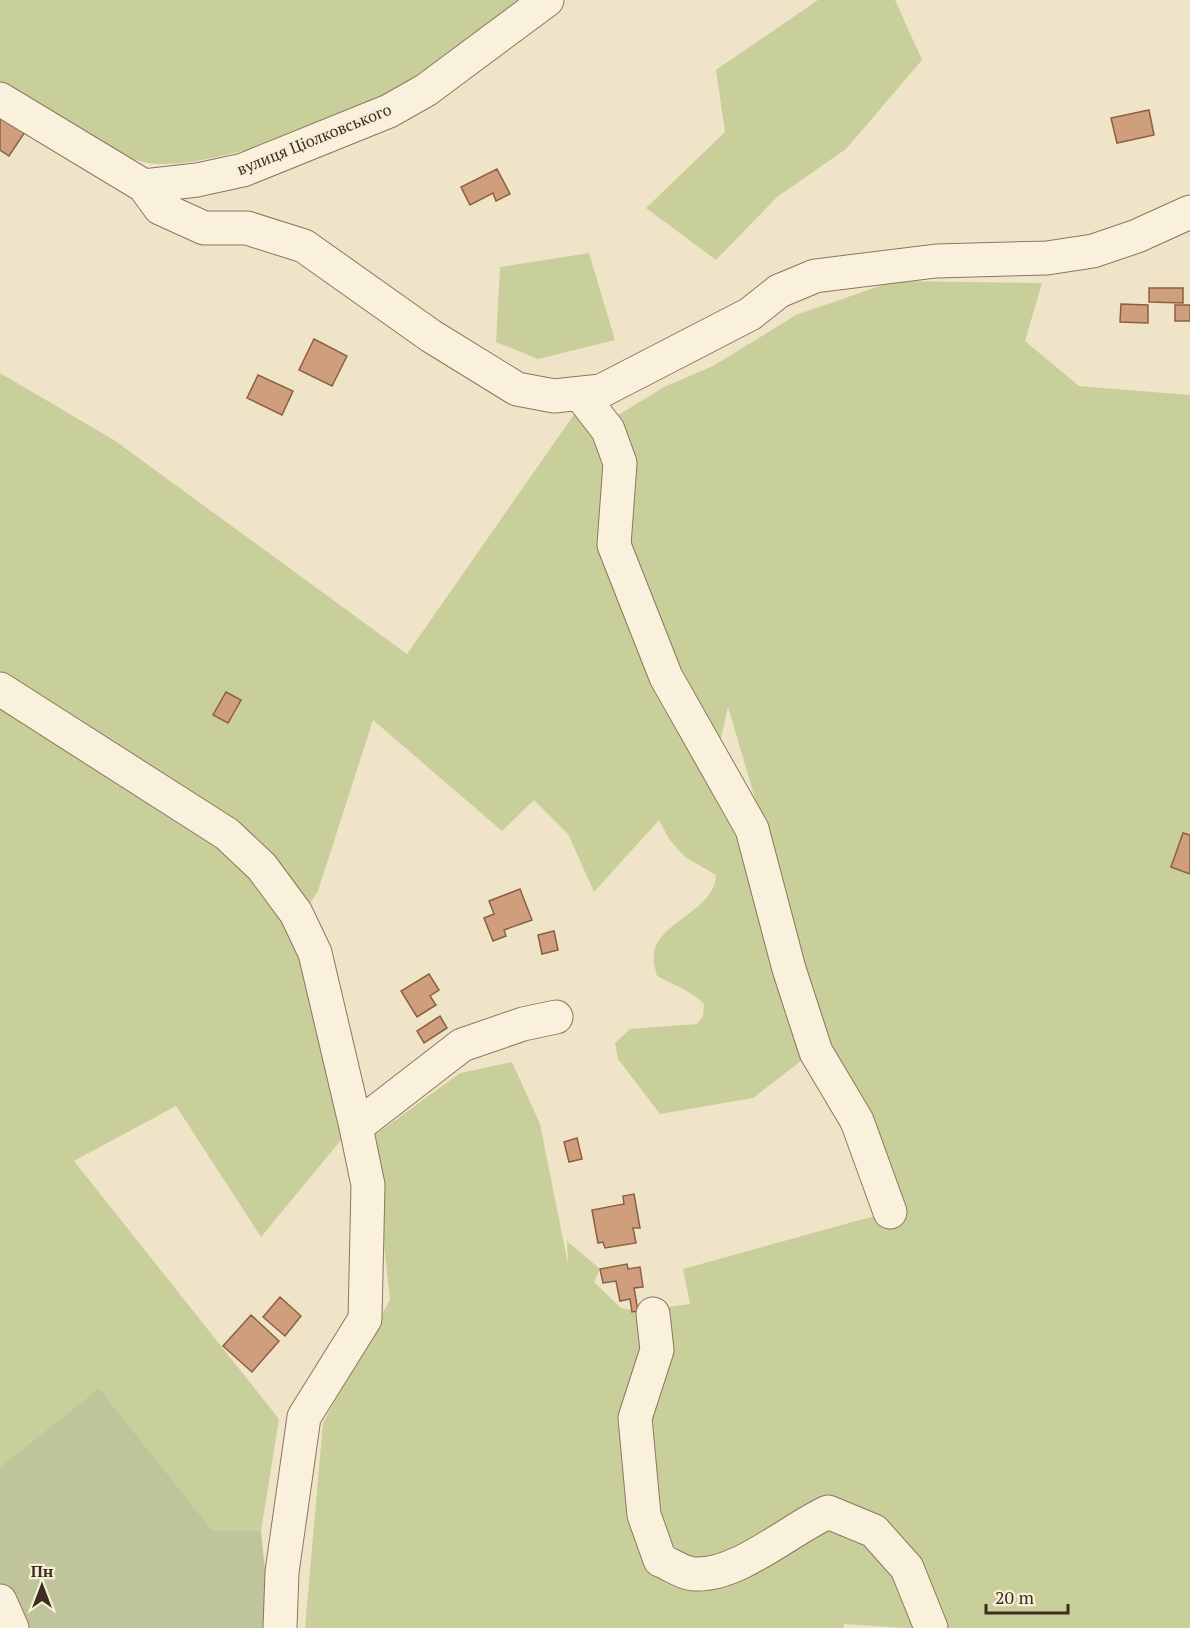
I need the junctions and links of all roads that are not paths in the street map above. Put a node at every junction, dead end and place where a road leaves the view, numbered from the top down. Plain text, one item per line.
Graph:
1 (547, 0) edge
2 (0, 99) edge
3 (144, 186) junction
4 (1190, 212) edge
5 (580, 394) junction
6 (0, 689) edge
7 (556, 1017) dead end
8 (356, 1127) junction
9 (890, 1212) dead end
10 (653, 1314) dead end
11 (0, 1601) edge
12 (12, 1628) edge
13 (279, 1628) edge
14 (931, 1628) edge

1 - 3 street, вулиця Ціолковського
2 - 3 street
3 - 5 street
4 - 5 street
5 - 9 street
6 - 8 street
7 - 8 street
8 - 13 street
10 - 14 street
11 - 12 street

